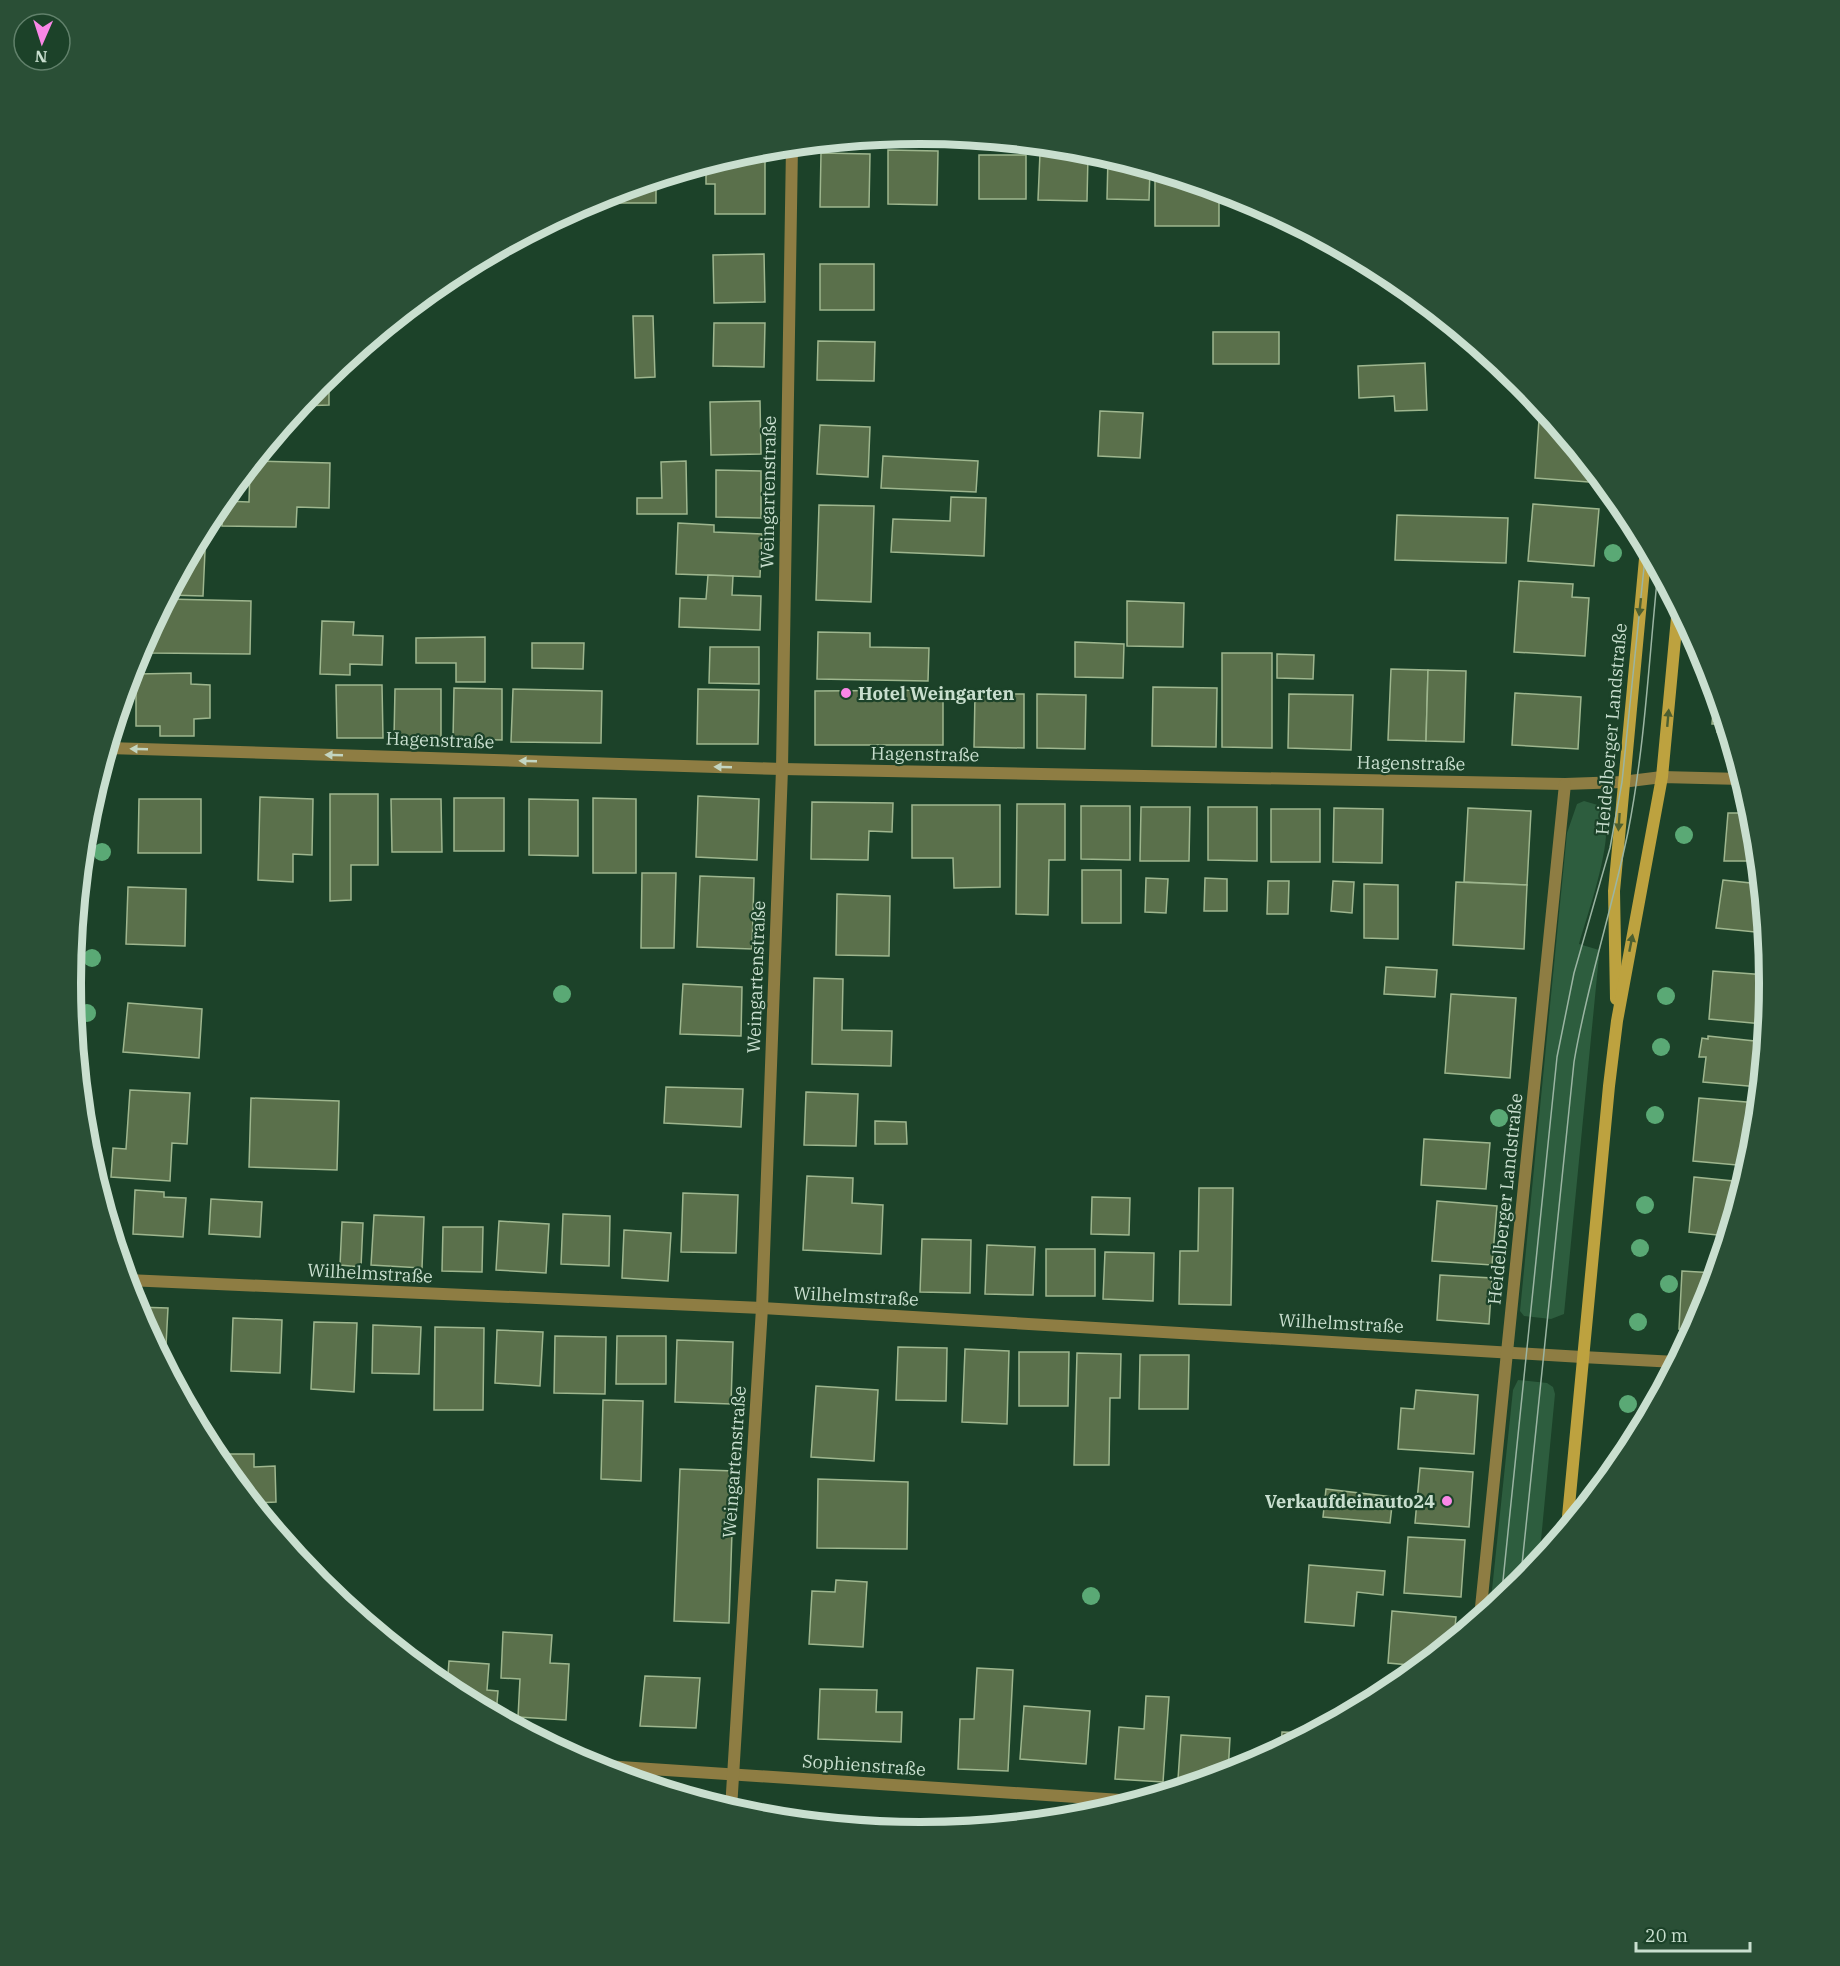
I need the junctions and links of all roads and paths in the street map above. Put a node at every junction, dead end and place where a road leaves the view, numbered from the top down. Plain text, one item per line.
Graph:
1 (792, 154) edge
2 (1645, 560) edge
3 (1677, 622) edge
4 (115, 748) edge
5 (782, 769) junction
6 (1662, 777) junction
7 (1733, 779) edge
8 (1622, 782) junction
9 (1565, 784) junction
10 (1617, 1021) junction
11 (136, 1280) edge
12 (762, 1308) junction
13 (1508, 1351) junction
14 (1582, 1357) junction
15 (1668, 1362) edge
16 (1568, 1516) edge
17 (1481, 1606) edge
18 (624, 1767) edge
19 (733, 1775) junction
20 (1111, 1799) edge
21 (732, 1800) edge

1 - 5 street, Weingartenstraße
2 -> 8 street, Heidelberger Landstraße
6 -> 3 street, Heidelberger Landstraße
5 -> 4 street, Hagenstraße
5 - 9 street, Hagenstraße
5 - 12 street, Weingartenstraße
6 - 7 street, Hagenstraße
6 - 8 street, Hagenstraße
10 -> 6 street, Heidelberger Landstraße
8 - 9 street, Hagenstraße
8 -> 10 street, Heidelberger Landstraße
9 - 13 street, Heidelberger Landstraße
10 - 14 street, Heidelberger Landstraße
11 - 12 street, Wilhelmstraße
12 - 13 street, Wilhelmstraße
12 - 19 street, Weingartenstraße
13 - 14 street, Wilhelmstraße
13 - 17 street, Heidelberger Landstraße
14 - 15 street, Wilhelmstraße
14 - 16 street, Heidelberger Landstraße
18 - 19 street, Sophienstraße
19 - 20 street, Sophienstraße
19 - 21 street, Weingartenstraße

